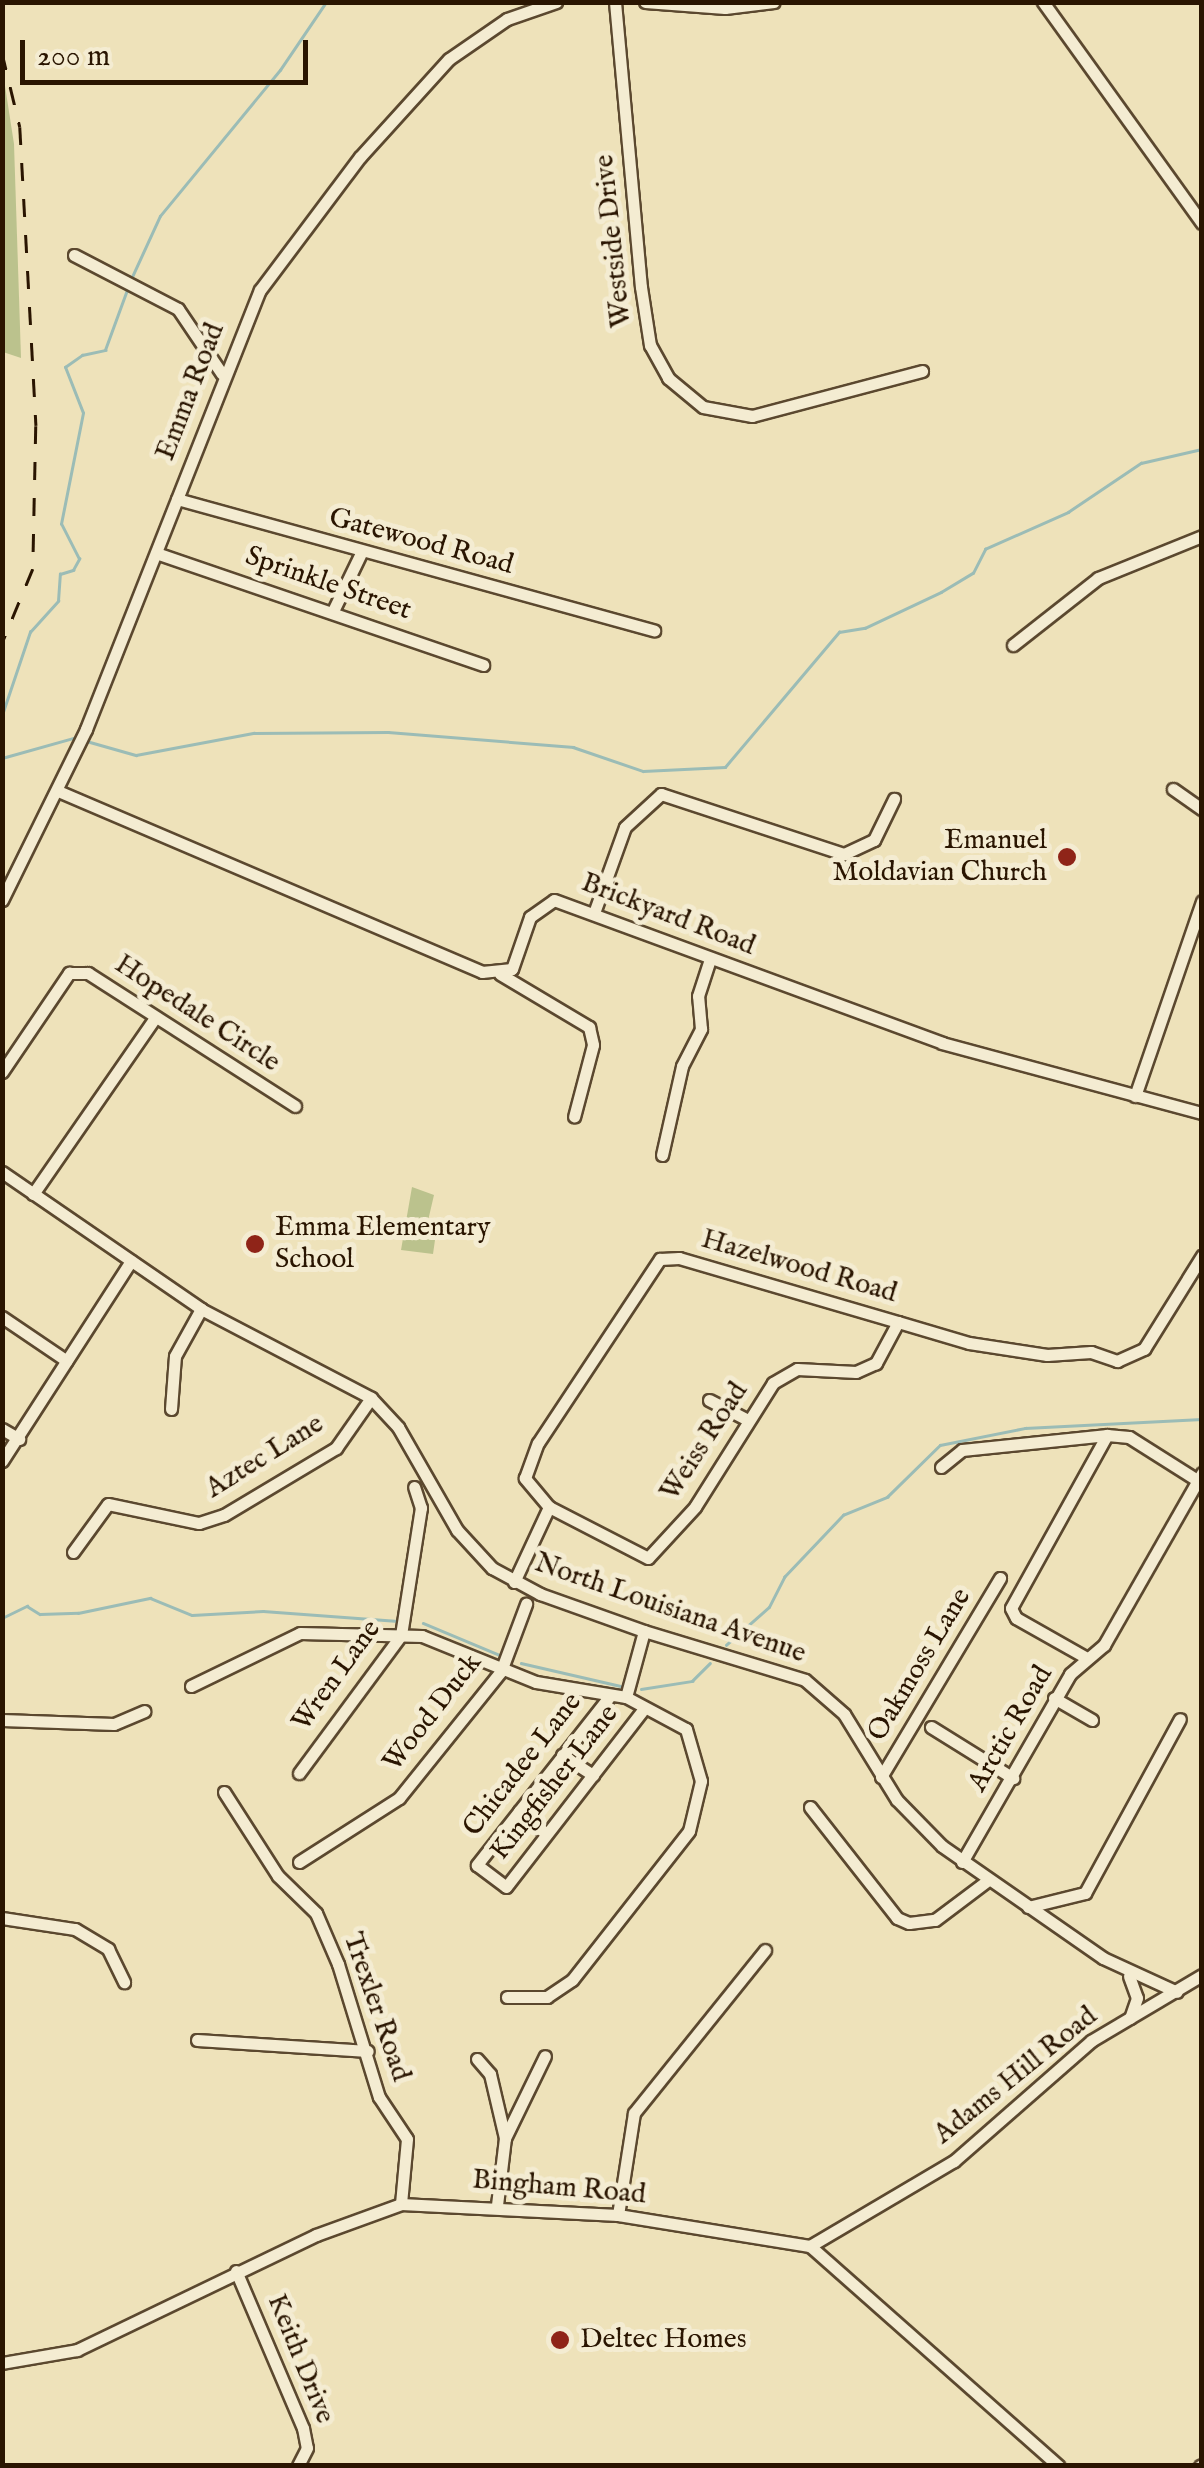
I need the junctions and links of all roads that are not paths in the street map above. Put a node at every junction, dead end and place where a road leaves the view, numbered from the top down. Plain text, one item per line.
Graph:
1 (556, 2) edge
2 (615, 2) edge
3 (645, 2) edge
4 (774, 2) edge
5 (1043, 2) edge
6 (1202, 223) edge
7 (74, 255) dead end
8 (922, 371) dead end
9 (222, 374) junction
10 (177, 498) junction
11 (1202, 536) edge
12 (156, 553) junction
13 (361, 553) junction
14 (334, 611) junction
15 (654, 630) dead end
16 (1013, 645) dead end
17 (483, 665) dead end
18 (1173, 788) dead end
19 (58, 791) junction
20 (894, 800) dead end
21 (1202, 809) edge
22 (2, 900) edge
23 (1202, 901) edge
24 (594, 914) junction
25 (710, 958) junction
26 (500, 974) junction
27 (154, 1019) junction
28 (2, 1072) edge
29 (1136, 1096) junction
30 (295, 1106) dead end
31 (1202, 1112) edge
32 (574, 1117) dead end
33 (662, 1155) dead end
34 (2, 1172) edge
35 (33, 1194) junction
36 (1202, 1256) edge
37 (131, 1260) junction
38 (201, 1309) junction
39 (2, 1317) edge
40 (898, 1322) junction
41 (67, 1361) junction
42 (370, 1398) junction
43 (709, 1400) dead end
44 (171, 1409) dead end
45 (748, 1420) junction
46 (2, 1429) edge
47 (1107, 1435) junction
48 (19, 1439) junction
49 (2, 1461) edge
50 (940, 1467) dead end
51 (1200, 1477) edge
52 (414, 1487) dead end
53 (549, 1507) junction
54 (73, 1552) dead end
55 (1000, 1578) dead end
56 (514, 1582) junction
57 (526, 1604) dead end
58 (644, 1632) junction
59 (401, 1634) junction
60 (1085, 1657) junction
61 (501, 1671) junction
62 (191, 1686) dead end
63 (609, 1696) junction
64 (626, 1697) junction
65 (1054, 1698) junction
66 (643, 1710) junction
67 (144, 1711) dead end
68 (1180, 1719) dead end
69 (2, 1720) edge
70 (1092, 1720) dead end
71 (931, 1728) dead end
72 (562, 1755) junction
73 (298, 1773) dead end
74 (593, 1775) junction
75 (881, 1777) junction
76 (1013, 1778) junction
77 (224, 1792) dead end
78 (810, 1807) dead end
79 (518, 1812) junction
80 (546, 1834) junction
81 (299, 1862) dead end
82 (962, 1862) junction
83 (988, 1880) junction
84 (506, 1888) joint
85 (1028, 1907) junction
86 (2, 1918) edge
87 (765, 1950) dead end
88 (1119, 1966) junction
89 (1202, 1975) edge
90 (124, 1982) dead end
91 (1176, 1992) junction
92 (507, 1997) dead end
93 (1130, 2018) junction
94 (197, 2040) dead end
95 (368, 2051) junction
96 (545, 2056) dead end
97 (477, 2059) dead end
98 (505, 2138) junction
99 (400, 2204) junction
100 (497, 2205) junction
101 (618, 2215) junction
102 (810, 2246) junction
103 (236, 2271) junction
104 (2, 2362) edge
105 (298, 2466) edge
106 (1059, 2466) edge

1 - 9 street, Emma Road
2 - 8 street, Westside Drive
3 - 4 street
5 - 6 street
7 - 9 street
9 - 10 street, Emma Road
10 - 12 street, Emma Road
10 - 13 street, Gatewood Road
11 - 16 street
12 - 14 street, Sprinkle Street
12 - 19 street, Emma Road
13 - 14 street
13 - 15 street, Gatewood Road
14 - 17 street, Sprinkle Street
18 - 21 street
19 - 22 street, Emma Road
19 - 26 street
20 - 24 street
23 - 29 street
24 - 25 street, Brickyard Road
24 - 26 street, Brickyard Road
25 - 29 street, Brickyard Road
25 - 33 street
26 - 32 street
27 - 28 street, Hopedale Circle
27 - 30 street, Hopedale Circle
27 - 35 street
29 - 31 street, Brickyard Road
34 - 35 street, North Louisiana Avenue
35 - 37 street, North Louisiana Avenue
36 - 40 street, Hazelwood Road
37 - 38 street, North Louisiana Avenue
37 - 41 street
38 - 42 street, North Louisiana Avenue
38 - 44 street
39 - 41 street
40 - 45 street, Weiss Road
40 - 53 street, Hazelwood Road
41 - 48 street
42 - 54 street, Aztec Lane
42 - 56 street, North Louisiana Avenue
43 - 45 street
45 - 53 street, Weiss Road
46 - 48 street
47 - 50 street
47 - 51 street
47 - 60 street
48 - 49 street
51 - 60 street, Arctic Road
52 - 59 street, Wren Lane
53 - 56 street
55 - 75 street, Oakmoss Lane
56 - 58 street, North Louisiana Avenue
57 - 61 street, Wood Duck
58 - 64 street
58 - 75 street, North Louisiana Avenue
59 - 61 street
59 - 62 street
59 - 73 street, Wren Lane
60 - 65 street, Arctic Road
61 - 63 street
61 - 81 street, Wood Duck
63 - 64 street
63 - 72 street, Chicadee Lane
64 - 66 street
65 - 70 street
65 - 76 street, Arctic Road
66 - 74 street, Kingfisher Lane
66 - 92 street
67 - 69 street
68 - 85 street
71 - 76 street
72 - 74 street
72 - 79 street, Chicadee Lane
74 - 80 street, Kingfisher Lane
75 - 82 street, North Louisiana Avenue
76 - 82 street, Arctic Road
77 - 95 street, Trexler Road
78 - 83 street
79 - 80 street
79 - 84 street, Chicadee Lane
80 - 84 street, Kingfisher Lane
82 - 83 street, North Louisiana Avenue
83 - 85 street, North Louisiana Avenue
85 - 88 street, North Louisiana Avenue
86 - 90 street
87 - 101 street
88 - 91 street, North Louisiana Avenue
88 - 93 street
89 - 91 street, Adams Hill Road
91 - 93 street, Adams Hill Road
93 - 102 street, Adams Hill Road
94 - 95 street
95 - 99 street, Trexler Road
96 - 98 street
97 - 98 street
98 - 100 street
99 - 100 street, Bingham Road
99 - 103 street, Bingham Road
100 - 101 street, Bingham Road
101 - 102 street, Bingham Road
102 - 106 street
103 - 104 street, Bingham Road
103 - 105 street, Keith Drive

